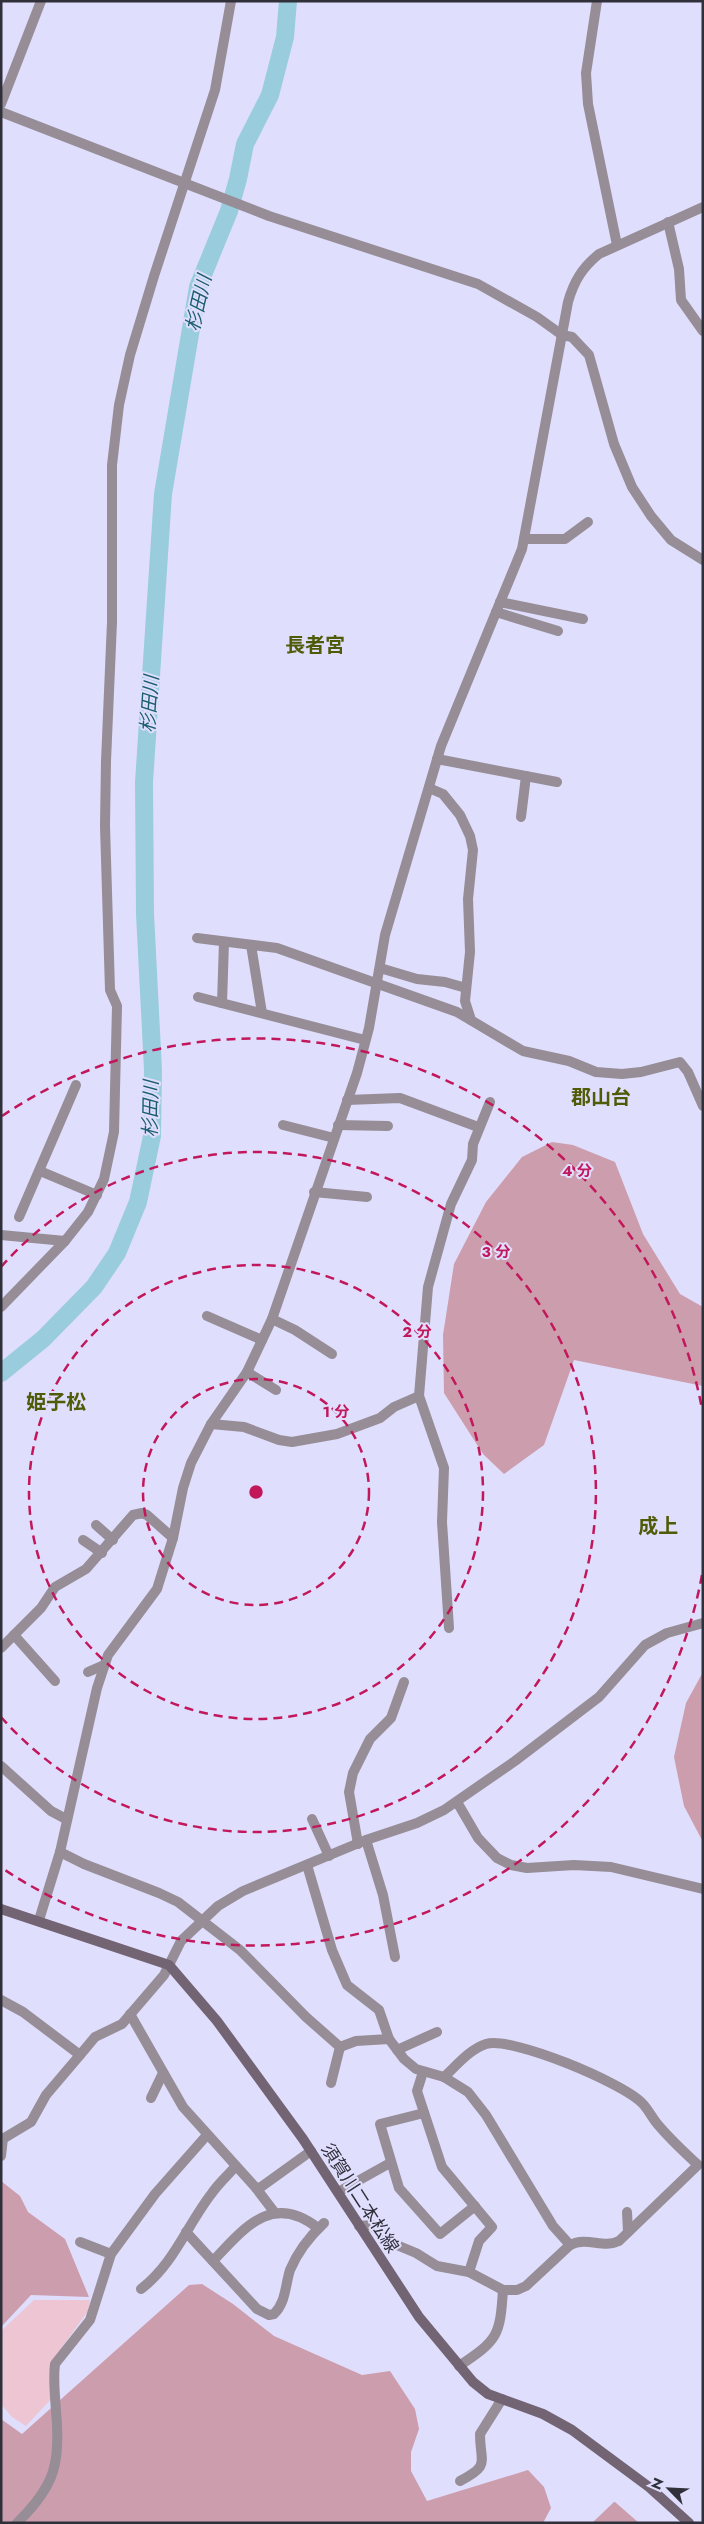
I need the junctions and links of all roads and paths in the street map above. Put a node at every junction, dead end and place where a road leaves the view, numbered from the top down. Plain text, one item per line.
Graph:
1 (41, 1) edge
2 (231, 1) edge
3 (597, 1) edge
4 (1, 104) edge
5 (1, 112) edge
6 (189, 185) junction
7 (703, 207) edge
8 (668, 222) junction
9 (617, 245) junction
10 (703, 331) edge
11 (562, 335) junction
12 (588, 522) dead end
13 (524, 539) junction
14 (703, 560) edge
15 (498, 607) junction
16 (583, 619) dead end
17 (558, 631) dead end
18 (437, 759) junction
19 (526, 776) junction
20 (557, 782) dead end
21 (429, 788) junction
22 (521, 817) dead end
23 (197, 938) dead end
24 (224, 942) junction
25 (251, 945) junction
26 (380, 968) junction
27 (377, 984) junction
28 (466, 988) junction
29 (198, 997) dead end
30 (222, 1003) junction
31 (262, 1013) junction
32 (471, 1020) junction
33 (365, 1040) junction
34 (76, 1086) dead end
35 (347, 1100) junction
36 (490, 1102) dead end
37 (703, 1106) edge
38 (283, 1125) dead end
39 (338, 1125) junction
40 (388, 1126) dead end
41 (478, 1127) junction
42 (334, 1138) junction
43 (40, 1171) junction
44 (314, 1192) junction
45 (97, 1195) junction
46 (367, 1197) dead end
47 (19, 1217) dead end
48 (1, 1235) edge
49 (65, 1241) junction
50 (1, 1307) edge
51 (207, 1316) dead end
52 (272, 1320) junction
53 (262, 1340) junction
54 (332, 1354) dead end
55 (247, 1372) junction
56 (276, 1390) dead end
57 (419, 1396) junction
58 (210, 1424) junction
59 (96, 1525) dead end
60 (173, 1538) junction
61 (83, 1540) dead end
62 (113, 1540) junction
63 (102, 1552) junction
64 (703, 1623) edge
65 (449, 1628) dead end
66 (14, 1636) junction
67 (1, 1648) edge
68 (104, 1665) junction
69 (88, 1672) dead end
70 (55, 1681) dead end
71 (404, 1682) dead end
72 (1, 1766) edge
73 (457, 1802) junction
74 (66, 1818) junction
75 (312, 1818) dead end
76 (362, 1842) junction
77 (60, 1852) junction
78 (329, 1856) junction
79 (307, 1865) junction
80 (703, 1889) edge
81 (1, 1909) edge
82 (39, 1920) junction
83 (203, 1920) junction
84 (395, 1957) dead end
85 (169, 1965) junction
86 (1, 2000) edge
87 (130, 2014) junction
88 (437, 2032) dead end
89 (389, 2039) junction
90 (340, 2047) junction
91 (397, 2050) junction
92 (80, 2055) junction
93 (423, 2072) junction
94 (163, 2073) junction
95 (444, 2077) junction
96 (331, 2083) dead end
97 (151, 2098) dead end
98 (424, 2112) junction
99 (207, 2135) junction
100 (2, 2139) edge
101 (311, 2151) junction
102 (1, 2156) edge
103 (390, 2163) junction
104 (700, 2165) edge
105 (235, 2167) junction
106 (256, 2188) junction
107 (338, 2192) junction
108 (475, 2206) junction
109 (627, 2212) dead end
110 (275, 2213) junction
111 (359, 2226) junction
112 (186, 2232) junction
113 (628, 2232) junction
114 (80, 2242) dead end
115 (570, 2245) junction
116 (111, 2254) junction
117 (213, 2261) junction
118 (469, 2272) junction
119 (141, 2289) dead end
120 (503, 2290) junction
121 (459, 2366) junction
122 (502, 2399) junction
123 (460, 2480) dead end
124 (17, 2523) edge
125 (688, 2523) edge

1 - 4 street
2 - 6 street
3 - 9 street
5 - 6 street
6 - 11 street
6 - 45 street
7 - 8 street
8 - 9 street
8 - 10 street
9 - 11 street
11 - 13 street
11 - 14 street
12 - 13 street
13 - 15 street
15 - 16 street
15 - 17 street
15 - 18 street
18 - 19 street
18 - 21 street
19 - 20 street
19 - 22 street
21 - 26 street
21 - 28 street
23 - 24 street
24 - 25 street
24 - 30 street
25 - 27 street
25 - 31 street
26 - 27 street
26 - 28 street
27 - 32 street
27 - 33 street
28 - 32 street
29 - 30 street
30 - 31 street
31 - 33 street
32 - 37 street
33 - 35 street
34 - 43 street
35 - 39 street
35 - 41 street
36 - 41 street
38 - 42 street
39 - 40 street
39 - 42 street
41 - 57 street
42 - 44 street
43 - 45 street
43 - 47 street
44 - 46 street
44 - 52 street
45 - 49 street
48 - 49 street
49 - 50 street
51 - 53 street
52 - 53 street
52 - 54 street
53 - 55 street
55 - 56 street
55 - 58 street
57 - 58 street
57 - 65 street
58 - 60 street
59 - 62 street
60 - 62 street
60 - 68 street
61 - 63 street
62 - 63 street
63 - 66 street
64 - 73 street
66 - 67 street
66 - 70 street
68 - 69 street
68 - 74 street
71 - 76 street
72 - 74 street
73 - 76 street
73 - 80 street
74 - 77 street
75 - 78 street
76 - 78 street
76 - 84 street
77 - 82 street
77 - 83 street
78 - 79 street
79 - 83 street
79 - 89 street
81 - 82 main road
82 - 85 main road
83 - 85 street
83 - 90 street
85 - 87 street
85 - 101 main road, 須賀川二本松線
86 - 92 street
87 - 92 street
87 - 94 street
88 - 91 street
89 - 90 street
89 - 91 street
90 - 96 street
91 - 93 street
92 - 100 street
93 - 95 street
93 - 98 street
94 - 97 street
94 - 99 street
95 - 104 street
95 - 115 street
98 - 103 street
98 - 108 street
99 - 105 street
99 - 116 street
100 - 102 street
101 - 106 street
101 - 107 main road, 須賀川二本松線
103 - 107 street
103 - 108 street
104 - 113 street
105 - 106 street
105 - 112 street
106 - 110 street
107 - 111 main road, 須賀川二本松線
108 - 118 street
109 - 113 street
110 - 117 street
110 - 117 street
111 - 118 street
111 - 121 main road, 須賀川二本松線
112 - 117 street
112 - 119 street
113 - 115 street
114 - 116 street
115 - 120 street
116 - 124 street
118 - 120 street
120 - 121 street
121 - 122 main road, 須賀川二本松線
122 - 123 street
122 - 125 main road, 須賀川二本松線

